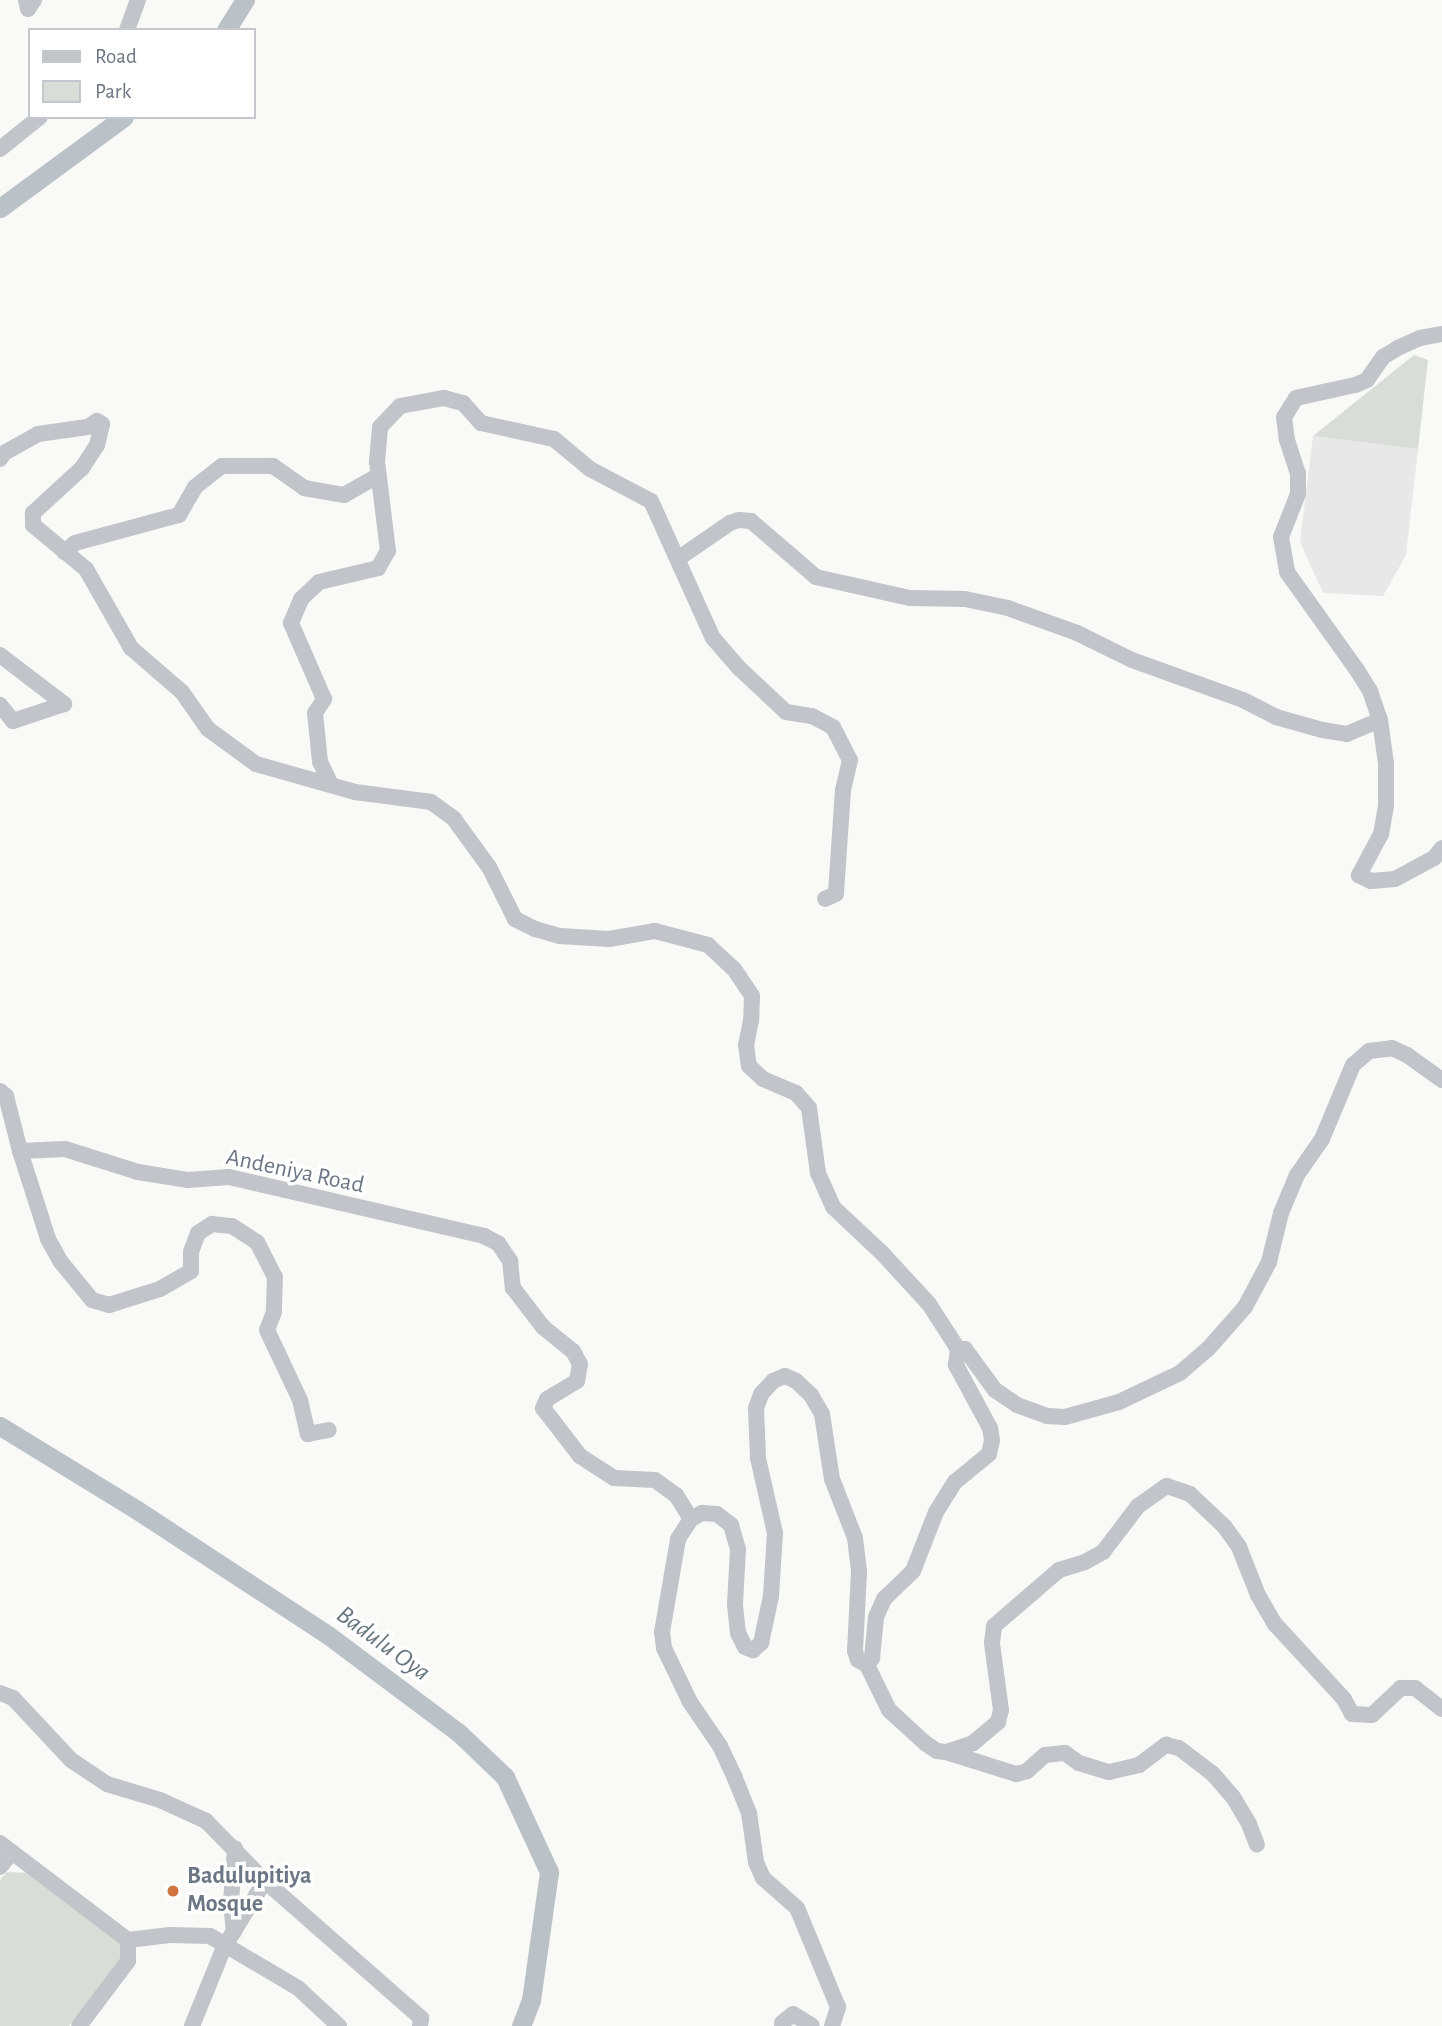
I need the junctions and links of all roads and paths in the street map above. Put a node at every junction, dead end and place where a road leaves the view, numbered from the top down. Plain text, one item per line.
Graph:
1 (26, 0) edge
2 (34, 0) edge
3 (138, 0) edge
4 (128, 28) edge
5 (38, 119) edge
6 (0, 149) edge
7 (1442, 334) edge
8 (2, 456) edge
9 (379, 475) junction
10 (64, 552) junction
11 (679, 558) junction
12 (0, 655) edge
13 (0, 705) edge
14 (1380, 720) junction
15 (330, 783) junction
16 (1442, 848) edge
17 (825, 899) dead end
18 (1442, 1080) edge
19 (0, 1091) edge
20 (20, 1151) junction
21 (958, 1349) junction
22 (329, 1430) dead end
23 (691, 1519) junction
24 (867, 1665) junction
25 (0, 1693) edge
26 (1442, 1709) edge
27 (946, 1752) junction
28 (1257, 1845) dead end
29 (6, 1848) edge
30 (235, 1848) junction
31 (0, 1867) edge
32 (265, 1881) junction
33 (234, 1932) junction
34 (128, 1940) junction
35 (224, 1947) junction
36 (79, 2026) edge
37 (192, 2026) edge
38 (339, 2026) edge
39 (420, 2026) edge
40 (783, 2026) edge
41 (812, 2026) edge
42 (832, 2026) edge

1 - 2 street
3 - 4 street
5 - 6 street
7 - 14 street
8 - 10 street
9 - 10 street
9 - 11 street
9 - 15 street
10 - 15 street
11 - 14 street
11 - 17 street
12 - 13 street
14 - 16 street
15 - 21 street
18 - 21 street
19 - 20 street
20 - 22 street
20 - 23 street, Andeniya Road
21 - 24 street
23 - 24 street
23 - 42 street
24 - 27 street
25 - 30 street
26 - 27 street
27 - 28 street
29 - 31 street
29 - 34 street
30 - 32 street
30 - 33 street
32 - 33 street
32 - 39 street
33 - 35 street
34 - 35 street
34 - 36 street
35 - 37 street
35 - 38 street
40 - 41 street

